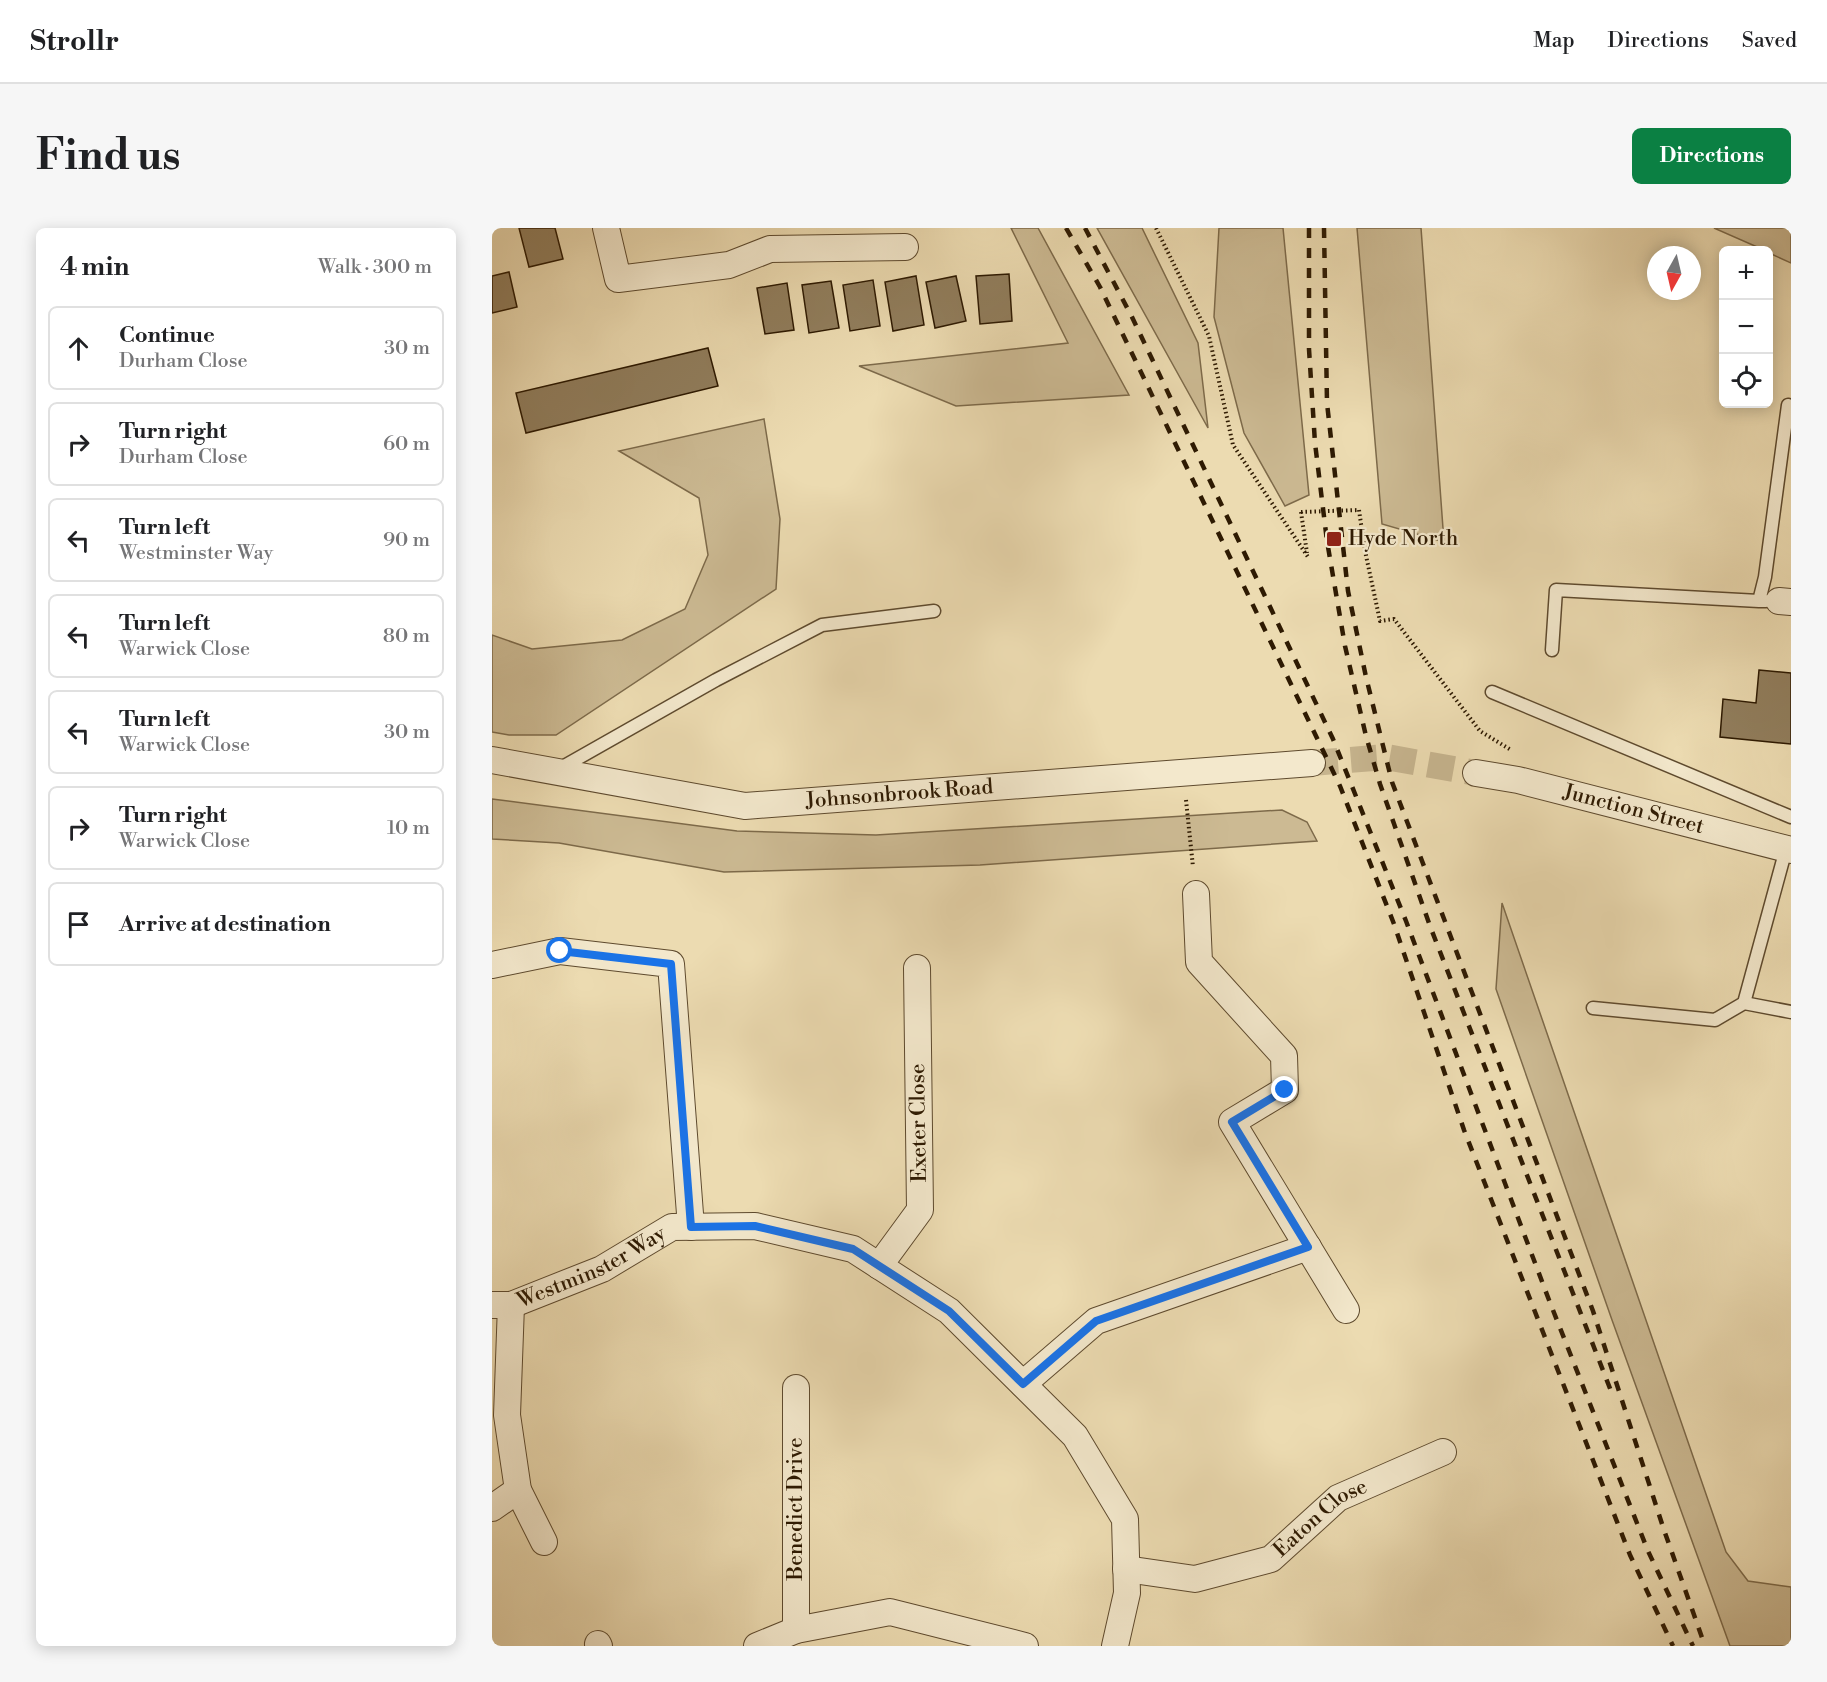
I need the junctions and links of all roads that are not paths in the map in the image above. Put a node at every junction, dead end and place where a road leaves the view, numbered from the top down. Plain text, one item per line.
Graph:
1 (606, 228) edge
2 (841, 238) edge
3 (905, 248) dead end
4 (1788, 405) dead end
5 (1776, 602) edge
6 (934, 611) dead end
7 (1552, 650) dead end
8 (1492, 692) dead end
9 (492, 760) edge
10 (1312, 763) tunnel mouth
11 (555, 771) junction
12 (1476, 773) tunnel mouth
13 (1791, 818) edge
14 (1789, 850) edge
15 (1196, 894) road end
16 (492, 965) edge
17 (917, 968) dead end
18 (1744, 1003) junction
19 (1593, 1008) dead end
20 (1791, 1012) edge
21 (691, 1227) junction
22 (1308, 1247) junction
23 (879, 1266) junction
24 (502, 1305) edge
25 (1346, 1310) dead end
26 (1023, 1384) junction
27 (796, 1388) dead end
28 (1443, 1452) dead end
29 (518, 1490) junction
30 (492, 1508) edge
31 (544, 1542) dead end
32 (1126, 1569) junction
33 (796, 1630) junction
34 (757, 1646) edge
35 (1025, 1646) edge
36 (1115, 1646) edge

1 - 2 street
2 - 3 street
4 - 5 lane
5 - 7 lane
6 - 11 lane
8 - 13 lane
9 - 11 street, Johnsonbrook Road
10 - 11 street, Johnsonbrook Road
12 - 14 street, Junction Street
14 - 18 lane
15 - 22 street
16 - 21 street
17 - 23 street, Exeter Close
18 - 19 lane
18 - 20 lane
21 - 23 street, Westminster Way
21 - 24 street, Westminster Way
22 - 25 street
22 - 26 street
23 - 26 street, Westminster Way
24 - 29 street
26 - 32 street, Westminster Way
27 - 33 street, Benedict Drive
28 - 32 street, Eaton Close
29 - 30 street
29 - 31 street
32 - 36 street, Westminster Way
33 - 34 street
33 - 35 street

